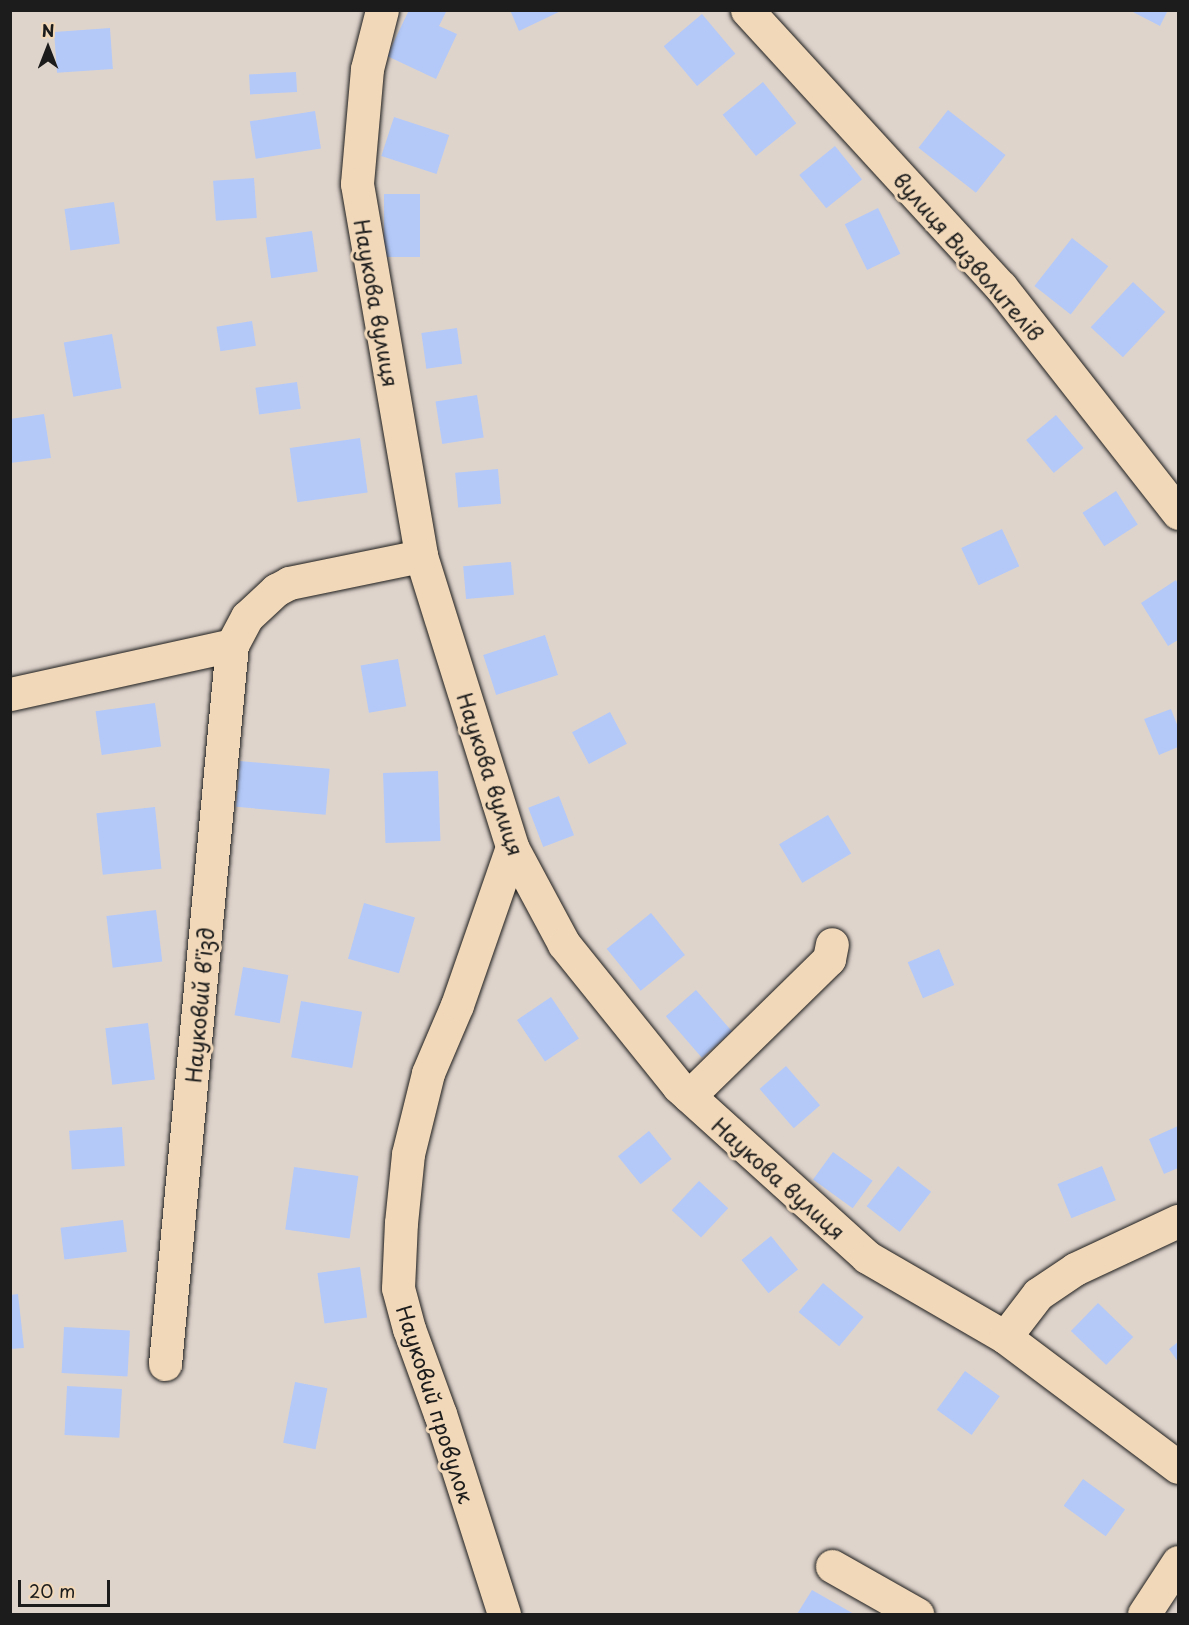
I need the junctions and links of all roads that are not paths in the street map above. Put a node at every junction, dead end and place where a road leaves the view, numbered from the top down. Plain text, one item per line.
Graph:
1 (382, 10) edge
2 (747, 10) edge
3 (1179, 513) edge
4 (421, 556) junction
5 (232, 645) junction
6 (10, 694) edge
7 (512, 847) junction
8 (832, 944) dead end
9 (689, 1096) junction
10 (1179, 1221) edge
11 (1005, 1337) junction
12 (165, 1364) dead end
13 (1179, 1467) edge
14 (1179, 1562) edge
15 (832, 1566) dead end
16 (504, 1614) edge
17 (917, 1614) edge
18 (1144, 1614) edge

1 - 4 street, Наукова вулиця
2 - 3 street, вулиця Визволителів
4 - 5 street, Науковий в'їзд
4 - 7 street, Наукова вулиця
5 - 6 street
5 - 12 street, Науковий в'їзд
7 - 9 street, Наукова вулиця
7 - 16 street, Науковий провулок
8 - 9 street
9 - 11 street, Наукова вулиця
10 - 11 street
11 - 13 street, Наукова вулиця
14 - 18 street
15 - 17 street

